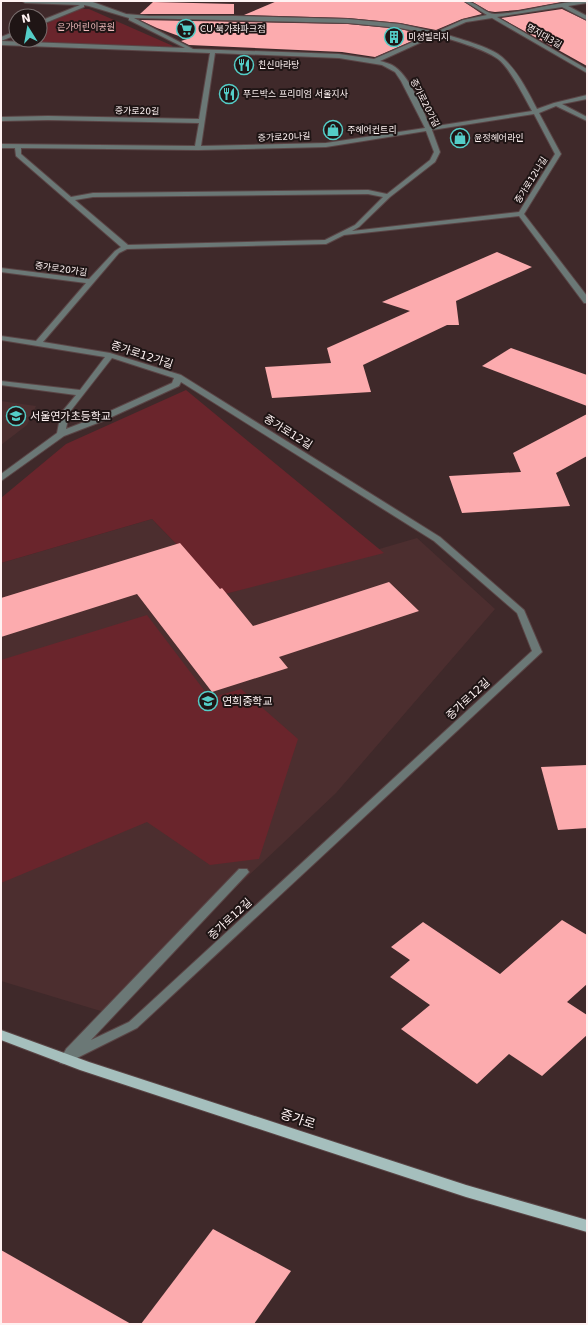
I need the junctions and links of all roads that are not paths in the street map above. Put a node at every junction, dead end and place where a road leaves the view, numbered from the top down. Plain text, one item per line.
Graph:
1 (25, 1) edge
2 (467, 1) edge
3 (556, 1) edge
4 (587, 1) edge
5 (88, 2) edge
6 (563, 5) junction
7 (125, 16) junction
8 (491, 16) junction
9 (587, 18) edge
10 (48, 19) edge
11 (438, 34) junction
12 (1, 43) edge
13 (192, 50) junction
14 (213, 51) junction
15 (374, 61) junction
16 (587, 71) edge
17 (587, 97) edge
18 (556, 104) junction
19 (536, 112) junction
20 (1, 119) edge
21 (587, 119) edge
22 (202, 121) junction
23 (429, 128) junction
24 (18, 145) junction
25 (1, 146) edge
26 (198, 148) junction
27 (388, 196) junction
28 (70, 199) junction
29 (521, 214) junction
30 (341, 234) junction
31 (126, 247) junction
32 (1, 270) edge
33 (92, 282) junction
34 (587, 301) edge
35 (1, 338) edge
36 (38, 343) junction
37 (110, 355) junction
38 (178, 377) junction
39 (1, 382) edge
40 (82, 393) junction
41 (61, 434) junction
42 (1, 478) edge
43 (243, 872) dead end
44 (1, 1035) edge
45 (65, 1059) junction
46 (587, 1226) edge

1 - 5 street, 증가로12나길
2 - 8 street, 명지대3길
3 - 6 street
4 - 6 street
5 - 7 street, 증가로12나길
5 - 10 street
6 - 8 street
6 - 9 street
7 - 11 street, 증가로12나길
7 - 13 street, 증가로20가길
8 - 11 street
8 - 16 street, 명지대3길
11 - 15 street
11 - 19 street, 증가로12나길
12 - 13 street, 증가로20가길
13 - 14 street, 증가로20가길
14 - 15 street, 증가로20가길
14 - 22 street
15 - 23 street, 증가로20가길
17 - 18 street
18 - 19 street
18 - 21 street
19 - 23 street, 증가로20나길
19 - 29 street, 증가로12나길
20 - 22 street, 증가로20길
22 - 26 street
23 - 26 street, 증가로20나길
23 - 27 street, 증가로20가길
24 - 25 street, 증가로20나길
24 - 26 street, 증가로20나길
24 - 28 street
27 - 28 street
27 - 30 street, 증가로20가길
28 - 31 street
29 - 30 street, 증가로20가길
29 - 34 street, 증가로12나길
30 - 31 street, 증가로20가길
31 - 33 street, 증가로20가길
32 - 33 street, 증가로20가길
33 - 36 street
35 - 36 street, 증가로12가길
36 - 37 street, 증가로12가길
37 - 38 street, 증가로12가길
37 - 40 street
38 - 41 street, 증가로12가길
38 - 45 street, 증가로12길
39 - 40 street
40 - 41 street
41 - 42 street, 증가로12가길
43 - 45 street
44 - 45 main road, 증가로
45 - 46 main road, 증가로

